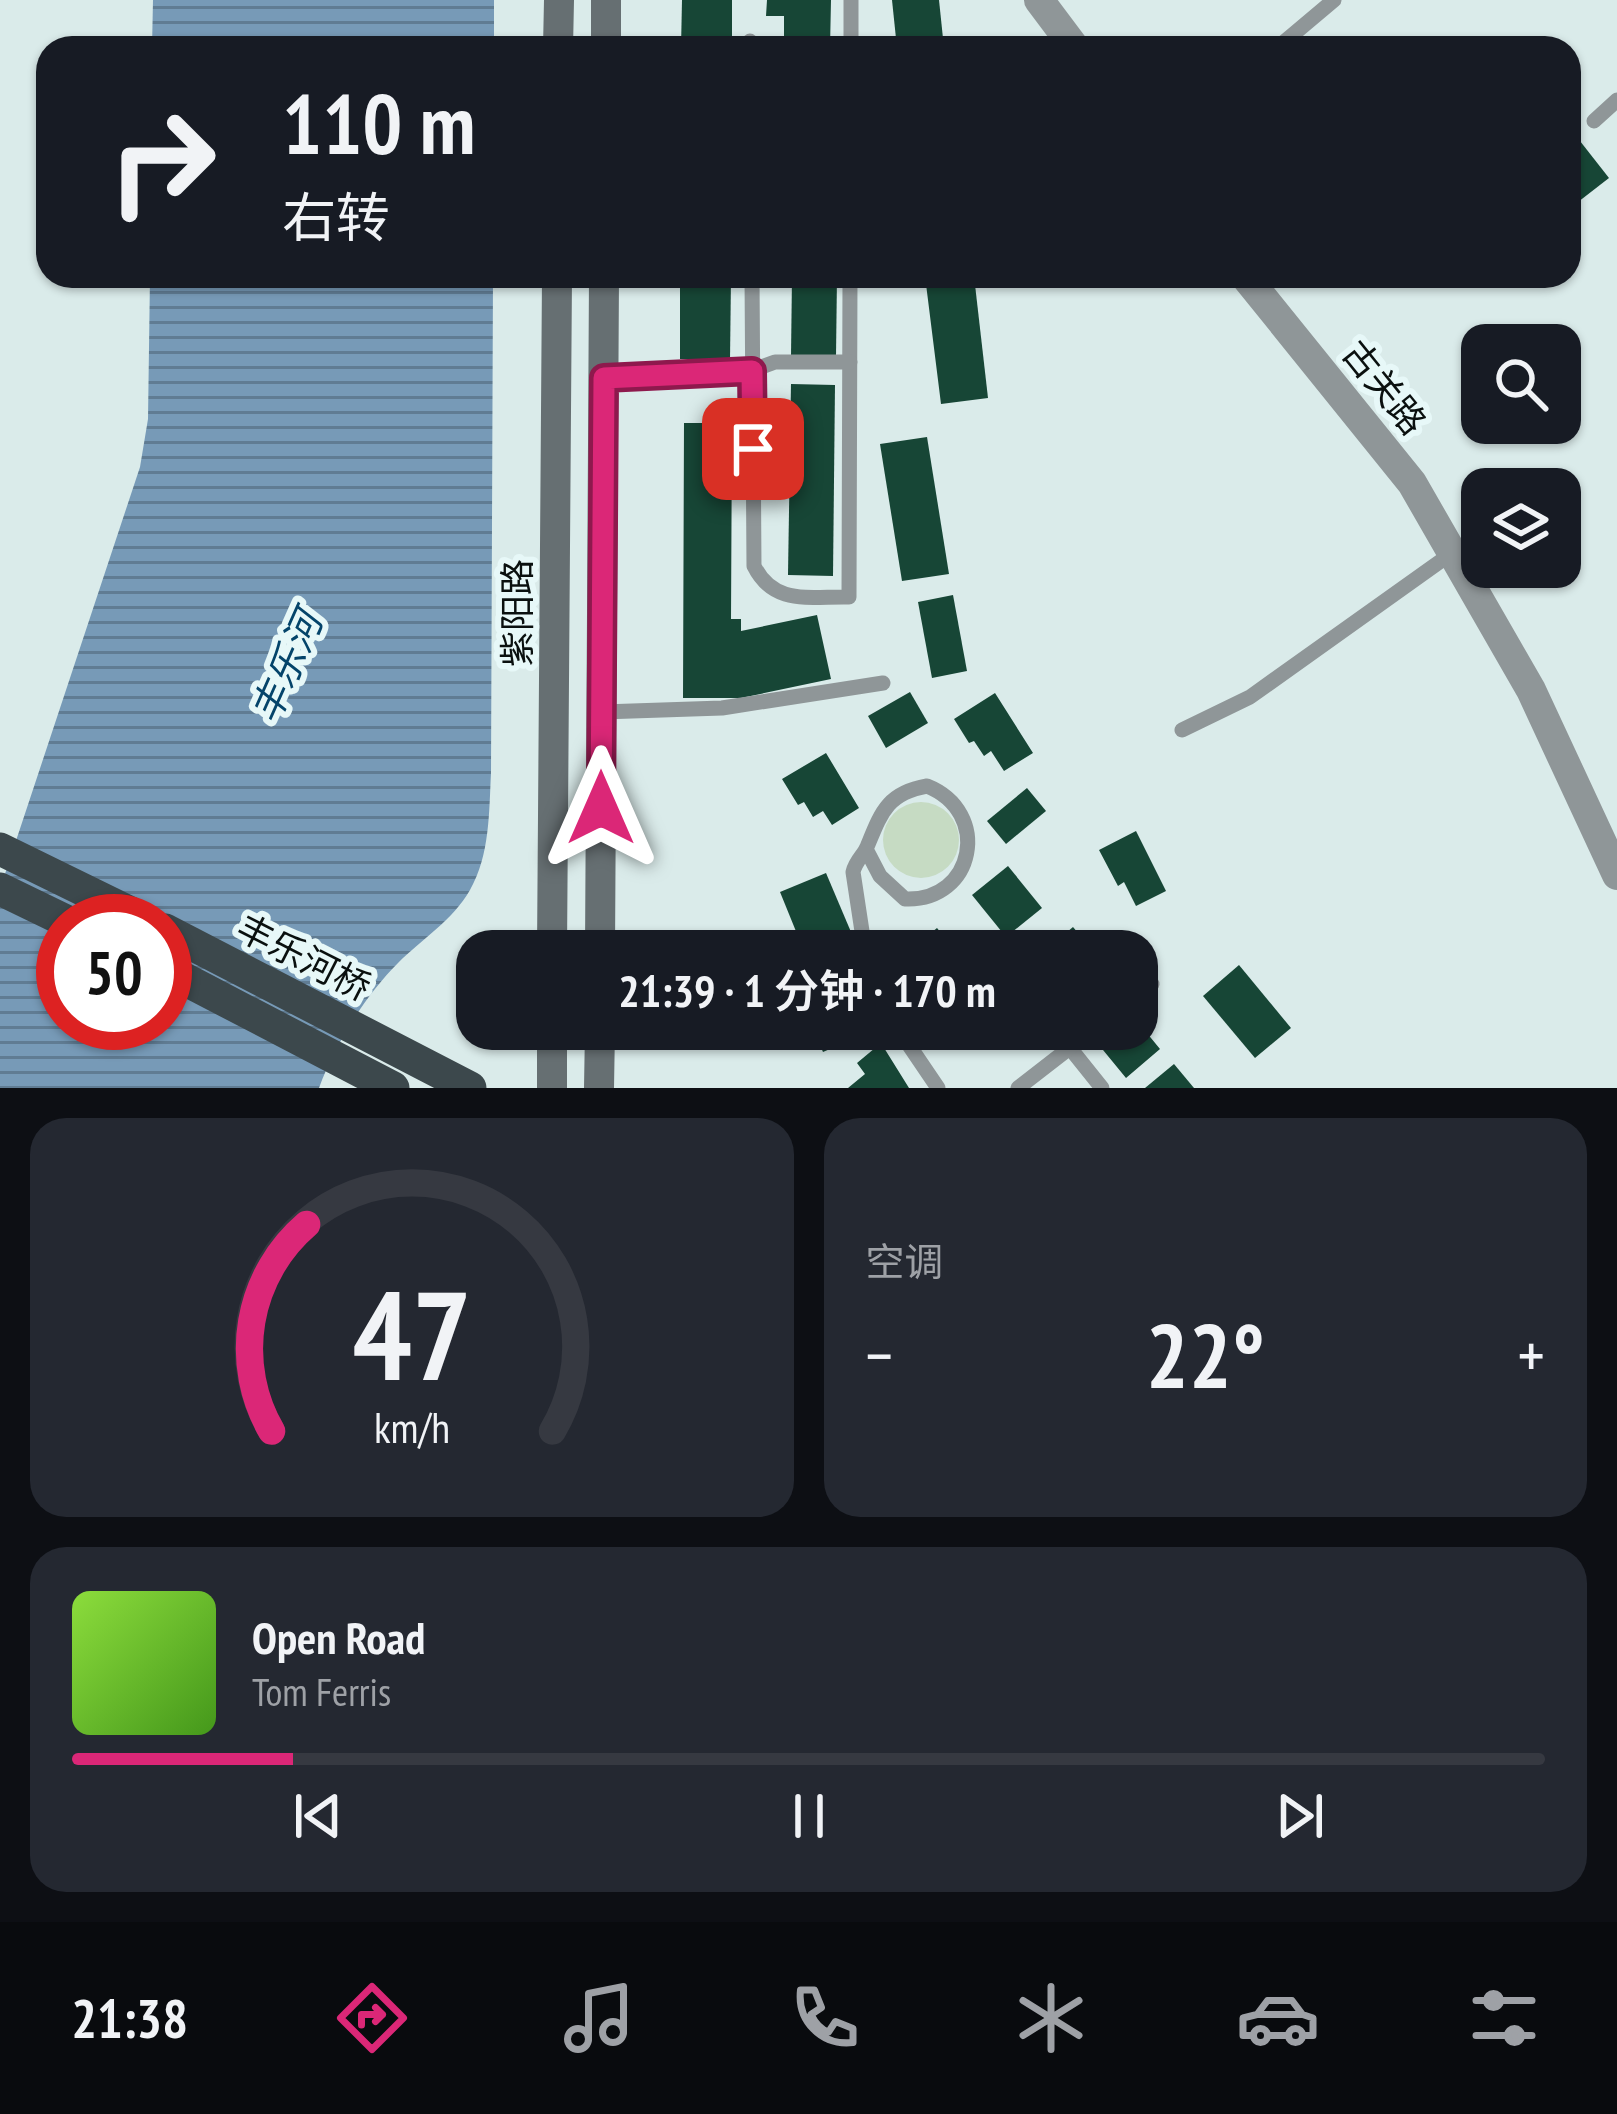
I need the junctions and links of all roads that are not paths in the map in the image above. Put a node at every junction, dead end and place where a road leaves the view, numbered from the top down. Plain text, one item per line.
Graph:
1 (559, 0) edge
2 (606, 0) edge
3 (851, 0) edge
4 (1039, 0) edge
5 (1334, 0) edge
6 (558, 36) edge
7 (606, 36) edge
8 (850, 36) edge
9 (1066, 36) edge
10 (1291, 36) edge
11 (1617, 100) edge
12 (1594, 121) dead end
13 (557, 288) edge
14 (604, 288) edge
15 (752, 288) edge
16 (850, 288) edge
17 (1255, 288) edge
18 (850, 362) junction
19 (752, 371) junction
20 (604, 378) junction
21 (1452, 553) junction
22 (883, 683) dead end
23 (602, 712) junction
24 (1181, 730) dead end
25 (0, 849) edge
26 (867, 851) junction
27 (1617, 875) edge
28 (0, 889) edge
29 (92, 894) edge
30 (36, 906) edge
31 (552, 930) edge
32 (600, 930) edge
33 (862, 930) edge
34 (192, 944) edge
35 (192, 983) edge
36 (552, 1050) edge
37 (600, 1050) edge
38 (912, 1050) edge
39 (1067, 1050) edge
40 (1072, 1050) edge
41 (392, 1087) edge
42 (470, 1088) edge
43 (552, 1088) edge
44 (599, 1088) edge
45 (938, 1088) edge
46 (1018, 1088) edge
47 (1102, 1088) edge

1 - 6 main road
2 - 7 main road
3 - 8 lane
4 - 9 street
5 - 10 lane
11 - 12 lane
13 - 31 main road, 紫阳路
14 - 20 main road
15 - 19 lane
16 - 18 lane
17 - 21 street, 古关路
18 - 19 lane
18 - 19 lane
19 - 20 lane
20 - 23 main road
21 - 24 lane
21 - 27 street, 古关路
22 - 23 lane
23 - 32 main road
25 - 29 highway
26 - 26 lane
26 - 33 lane
28 - 30 highway
34 - 42 highway, 丰乐河桥
35 - 41 highway, 丰乐河桥
36 - 43 main road
37 - 44 main road
38 - 45 lane
39 - 46 lane
40 - 47 lane

